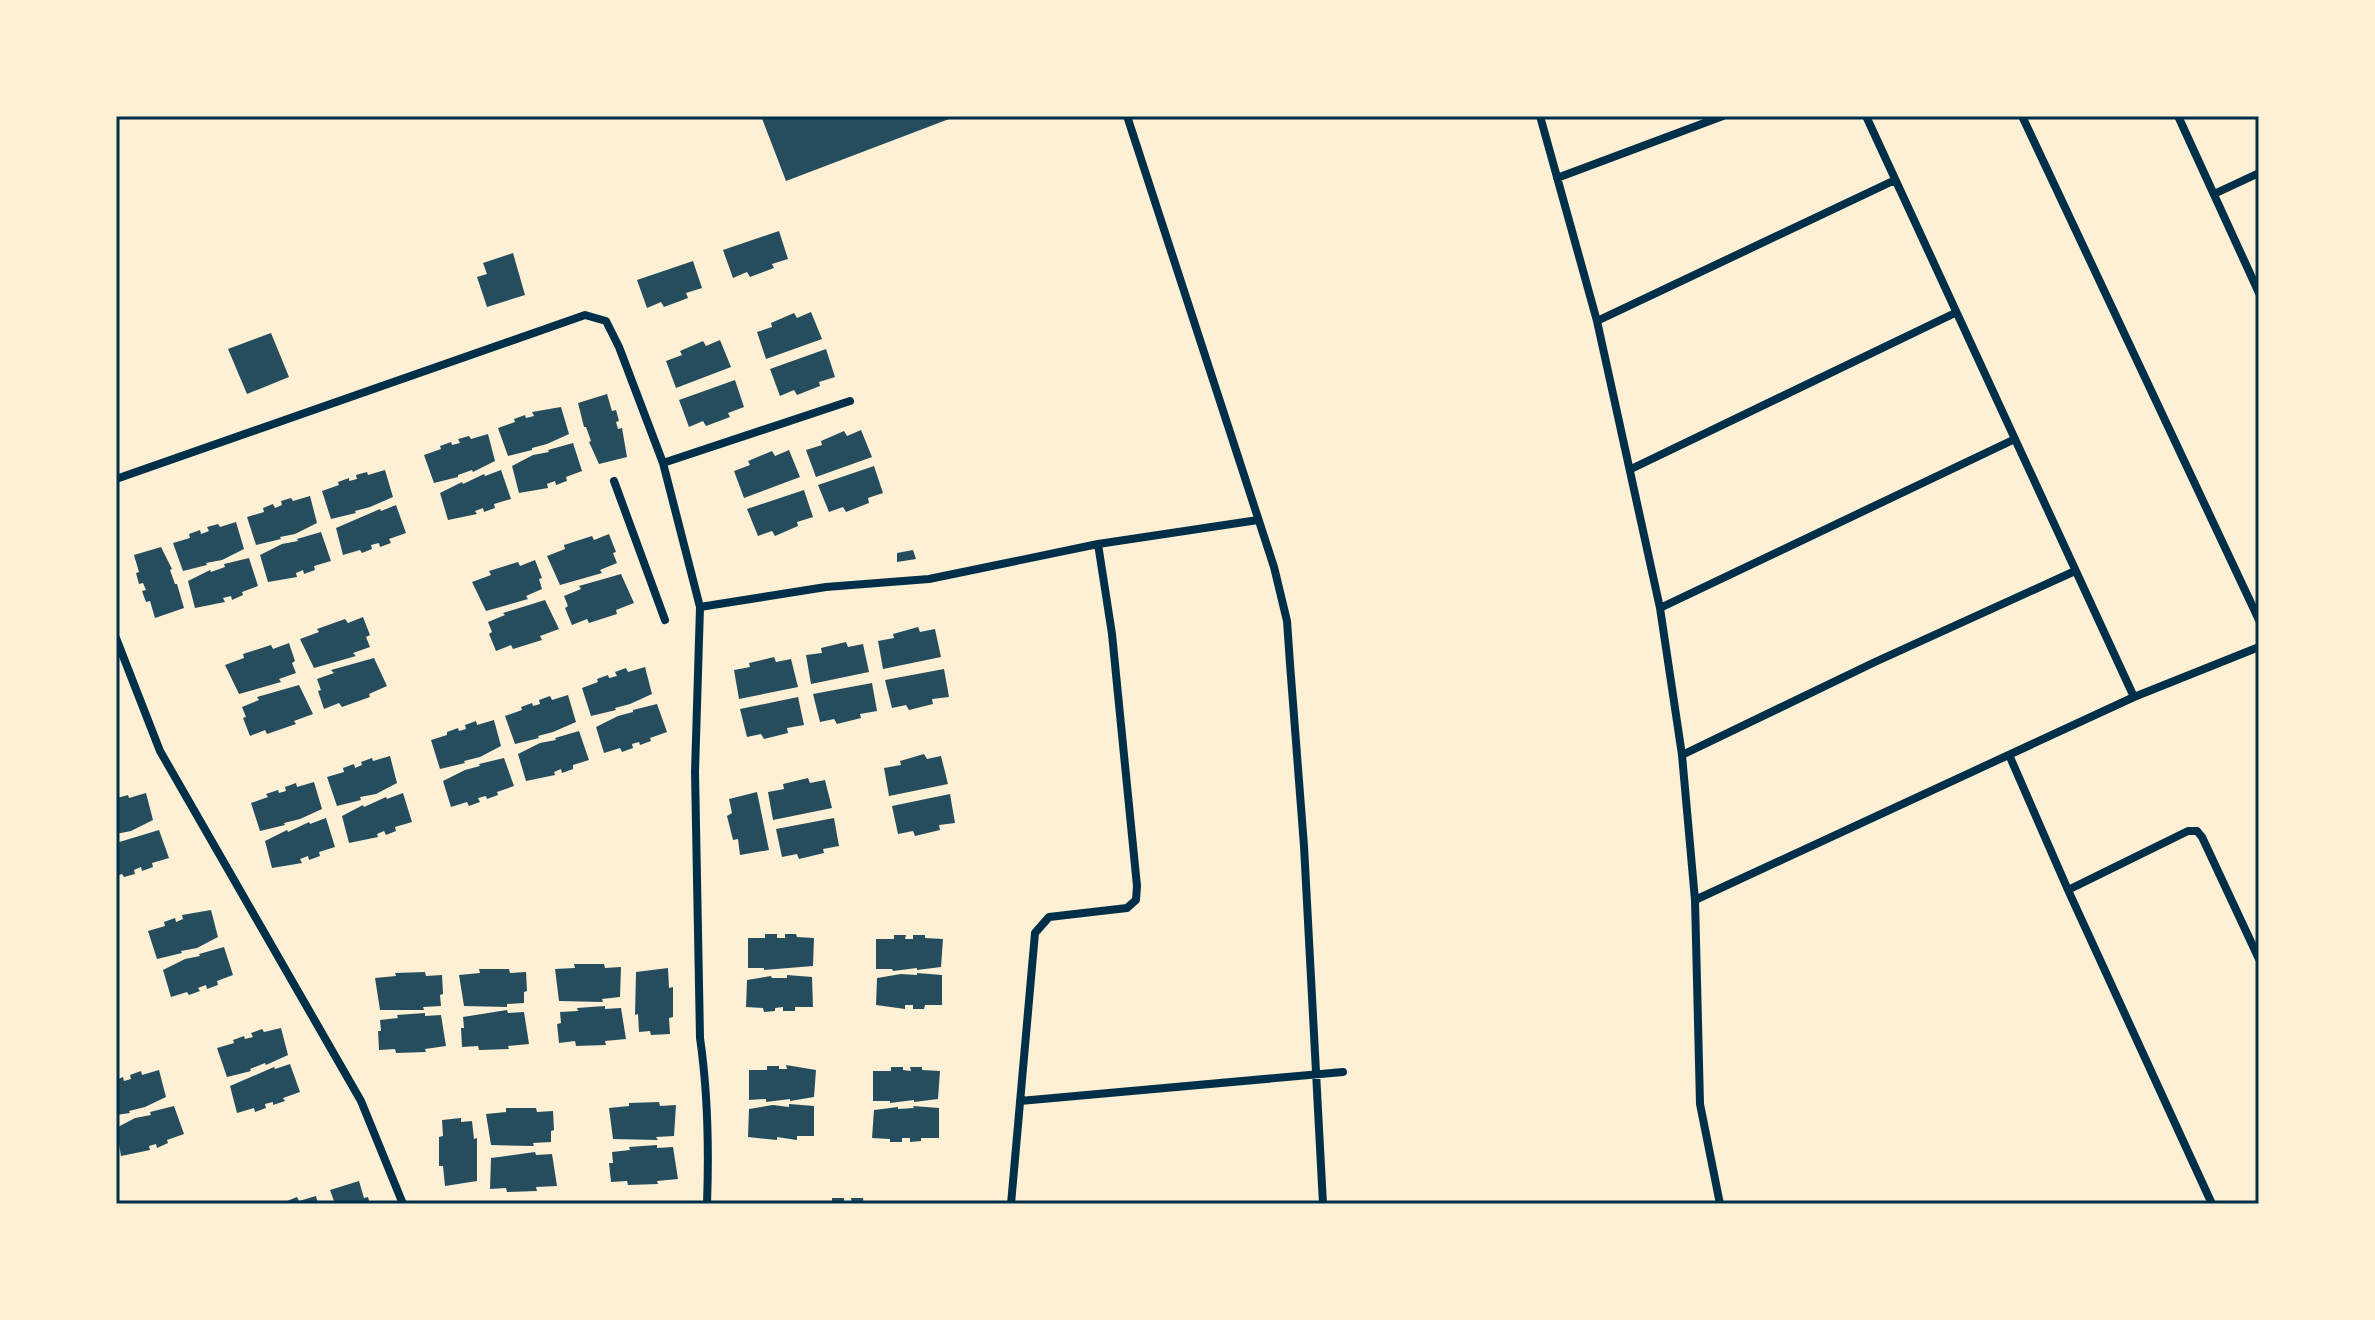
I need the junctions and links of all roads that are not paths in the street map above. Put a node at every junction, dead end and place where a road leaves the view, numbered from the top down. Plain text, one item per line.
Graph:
1 (1127, 116) edge
2 (1540, 116) edge
3 (1723, 116) edge
4 (1866, 116) edge
5 (2022, 116) edge
6 (2178, 116) edge
7 (2259, 173) edge
8 (1557, 178) junction
9 (1895, 180) junction
10 (2214, 194) junction
11 (2259, 293) edge
12 (1955, 313) junction
13 (1597, 321) junction
14 (850, 401) dead end
15 (2015, 439) junction
16 (663, 463) junction
17 (1631, 469) junction
18 (116, 479) edge
19 (614, 481) dead end
20 (1258, 520) junction
21 (1098, 544) junction
22 (2075, 571) junction
23 (700, 607) junction
24 (1660, 608) junction
25 (665, 620) dead end
26 (2259, 620) edge
27 (116, 638) edge
28 (2259, 647) edge
29 (2134, 697) junction
30 (1682, 755) junction
31 (2010, 757) junction
32 (2068, 890) junction
33 (1695, 900) junction
34 (2259, 959) edge
35 (1343, 1072) dead end
36 (1317, 1075) junction
37 (1020, 1101) junction
38 (403, 1204) edge
39 (707, 1204) edge
40 (1011, 1204) edge
41 (1323, 1204) edge
42 (1720, 1204) edge
43 (2212, 1204) edge

1 - 20 street
2 - 8 street
3 - 8 street
4 - 9 street
5 - 26 street
6 - 10 street
7 - 10 street
8 - 13 street
9 - 12 street
9 - 13 street
10 - 11 street
12 - 15 street
12 - 17 street
13 - 17 street
14 - 16 street
15 - 22 street
15 - 24 street
16 - 18 street
16 - 23 street
17 - 24 street
19 - 25 street
20 - 21 street
20 - 36 street
21 - 23 street
21 - 37 street
22 - 29 street
22 - 30 street
23 - 39 street
24 - 30 street
27 - 38 street
28 - 29 street
29 - 31 street
30 - 33 street
31 - 32 street
31 - 33 street
32 - 34 street
32 - 43 street
33 - 42 street
35 - 36 street
36 - 37 street
36 - 41 street
37 - 40 street

